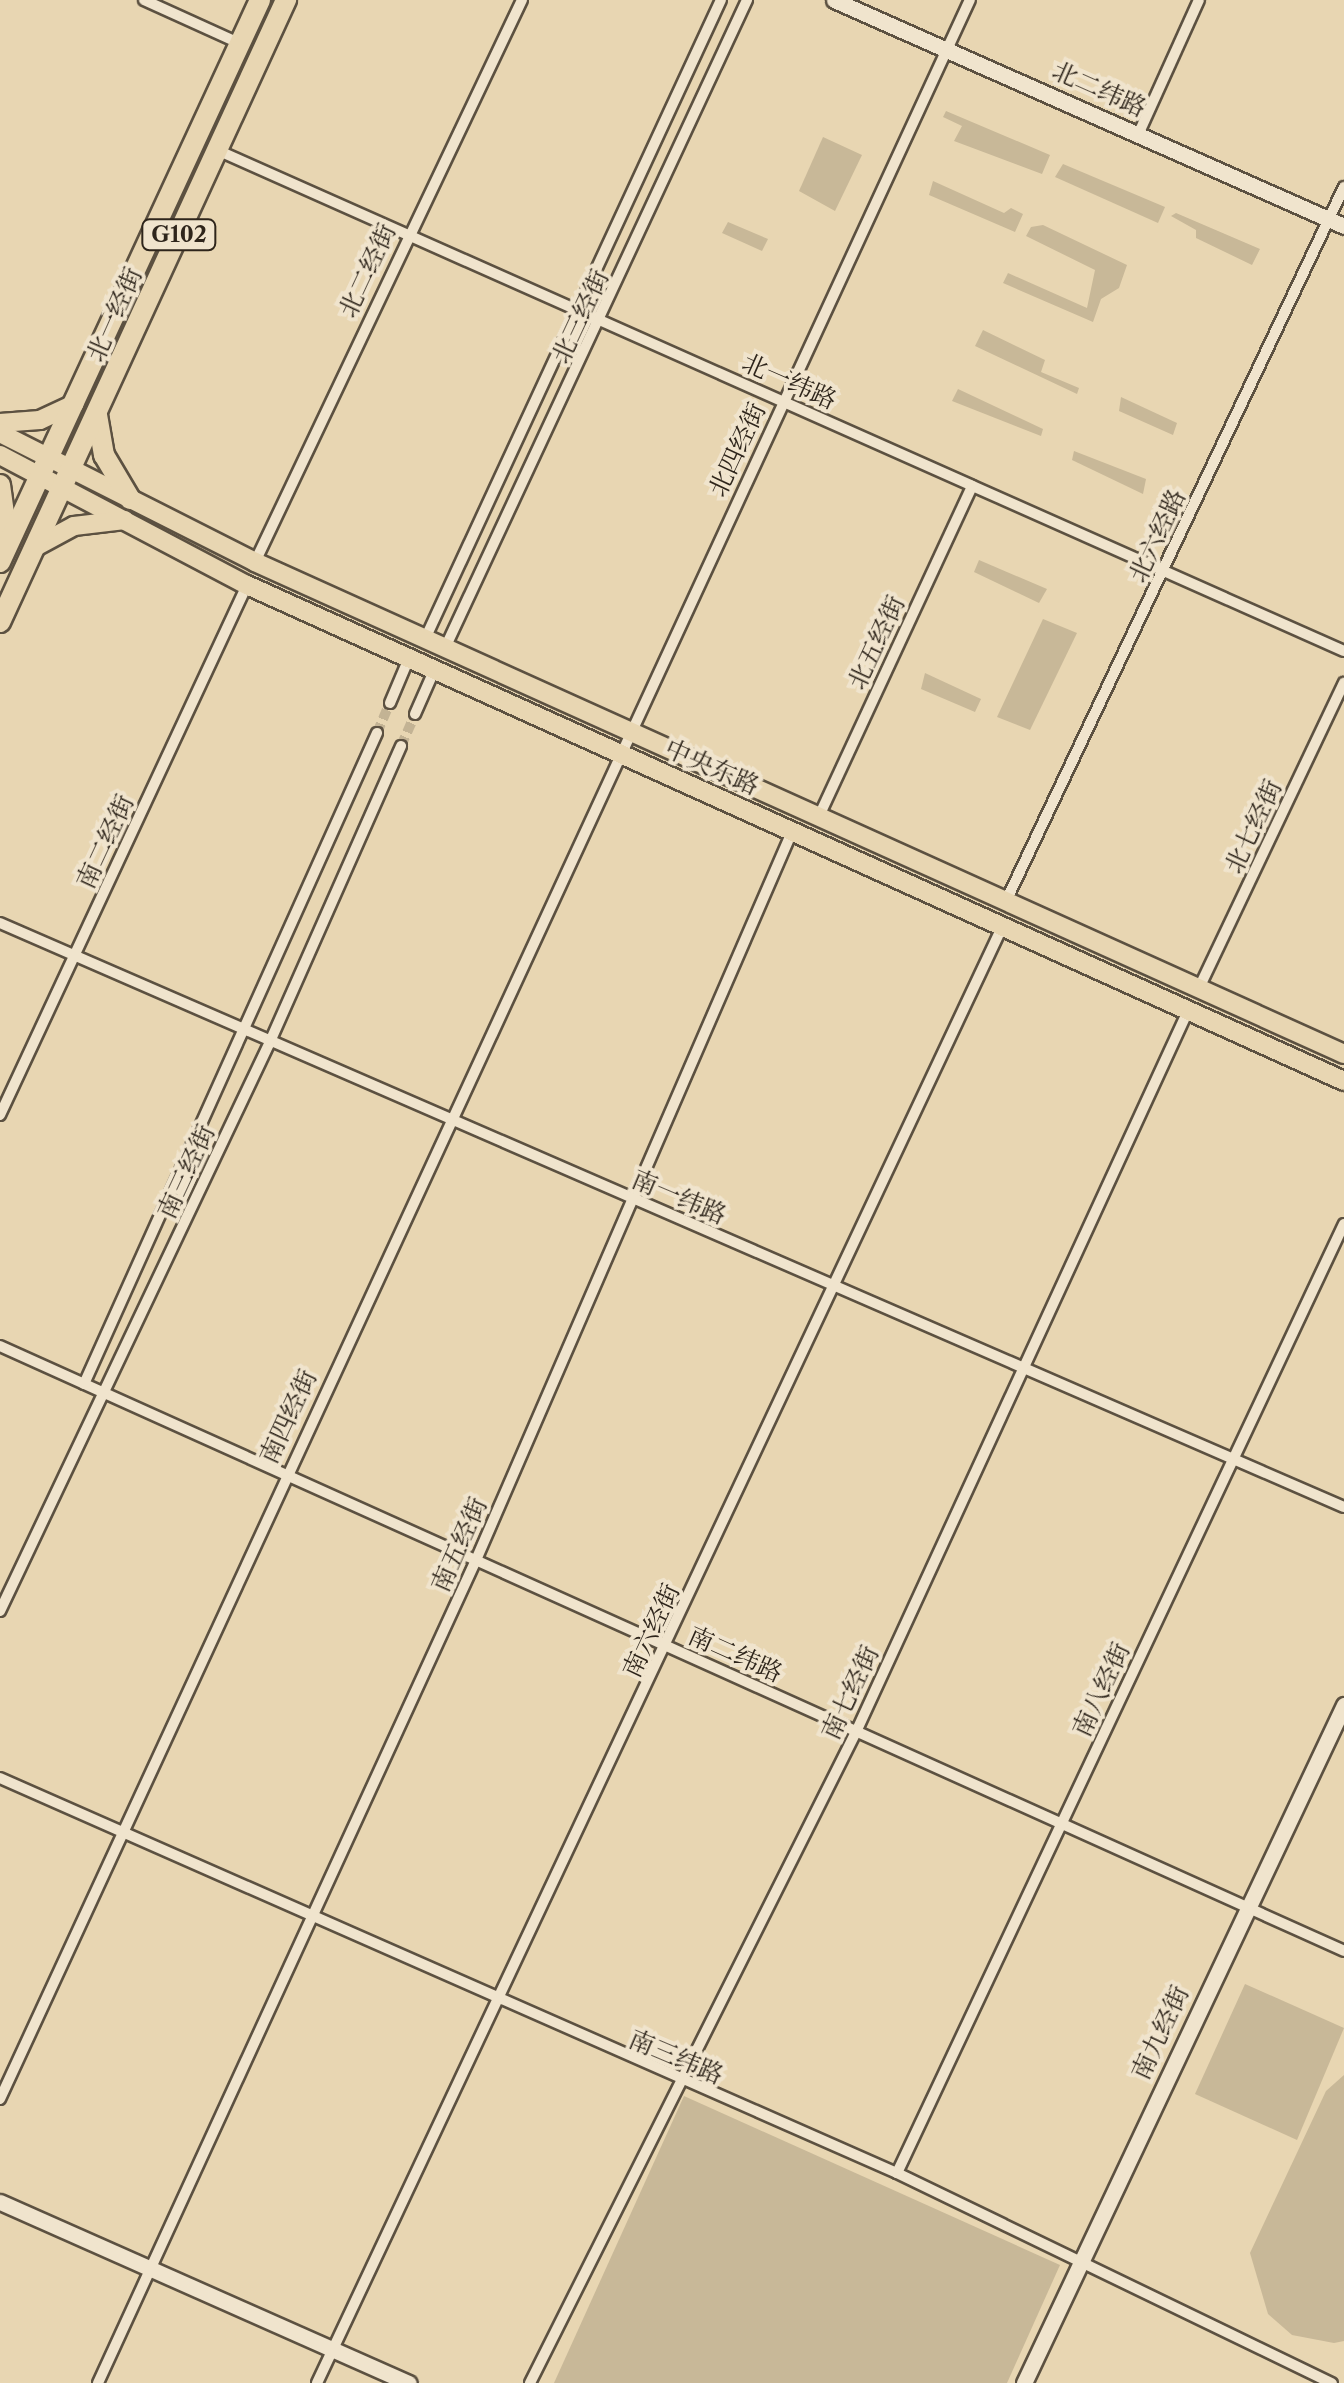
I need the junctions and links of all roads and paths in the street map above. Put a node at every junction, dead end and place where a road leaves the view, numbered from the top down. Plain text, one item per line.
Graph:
1 (144, 0) edge
2 (260, 0) edge
3 (286, 0) edge
4 (522, 0) edge
5 (721, 0) edge
6 (747, 0) edge
7 (834, 0) edge
8 (970, 0) edge
9 (1198, 0) edge
10 (240, 44) junction
11 (947, 50) junction
12 (1138, 135) junction
13 (217, 150) junction
14 (1344, 187) edge
15 (1337, 223) edge
16 (408, 234) junction
17 (577, 310) junction
18 (602, 321) junction
19 (782, 401) junction
20 (75, 404) junction
21 (96, 415) junction
22 (0, 423) edge
23 (0, 433) edge
24 (0, 455) edge
25 (46, 466) junction
26 (68, 479) junction
27 (0, 485) edge
28 (972, 486) junction
29 (127, 510) junction
30 (37, 546) junction
31 (4, 555) edge
32 (255, 562) junction
33 (1164, 571) junction
34 (247, 586) junction
35 (0, 622) edge
36 (425, 639) junction
37 (445, 648) junction
38 (1344, 651) edge
39 (409, 658) junction
40 (434, 671) junction
41 (1344, 683) edge
42 (390, 703) tunnel mouth
43 (415, 714) tunnel mouth
44 (628, 730) junction
45 (376, 733) tunnel mouth
46 (401, 746) tunnel mouth
47 (617, 752) junction
48 (818, 816) junction
49 (792, 832) junction
50 (1006, 901) junction
51 (0, 923) edge
52 (1002, 926) junction
53 (73, 958) junction
54 (1199, 988) junction
55 (1188, 1010) junction
56 (246, 1034) junction
57 (268, 1044) junction
58 (1344, 1054) edge
59 (1344, 1081) edge
60 (0, 1115) edge
61 (448, 1120) junction
62 (632, 1200) junction
63 (1344, 1224) edge
64 (832, 1286) junction
65 (0, 1346) edge
66 (1023, 1369) junction
67 (84, 1384) junction
68 (105, 1393) junction
69 (1232, 1459) junction
70 (284, 1474) junction
71 (1344, 1508) edge
72 (476, 1560) junction
73 (0, 1611) edge
74 (667, 1646) junction
75 (1344, 1705) edge
76 (856, 1732) junction
77 (0, 1778) edge
78 (1061, 1824) junction
79 (122, 1832) junction
80 (1248, 1908) junction
81 (313, 1916) junction
82 (1344, 1951) edge
83 (500, 2003) junction
84 (676, 2080) junction
85 (0, 2098) edge
86 (897, 2173) junction
87 (0, 2202) edge
88 (1080, 2264) junction
89 (152, 2269) junction
90 (334, 2350) junction
91 (98, 2383) edge
92 (317, 2383) edge
93 (409, 2383) edge
94 (530, 2383) edge
95 (1024, 2383) edge
96 (1332, 2383) edge

1 - 10 street
2 - 10 highway, 北一经街 / G102
3 - 13 highway, 北一经街 / G102
4 - 16 street, 北二经街
5 - 17 street
6 - 18 street, 北三经街
7 - 11 street, 北二纬路
8 - 11 street, 北四经街
9 - 12 street
10 - 20 highway, 北一经街 / G102
11 - 12 street, 北二纬路
11 - 19 street, 北四经街
12 - 15 street, 北二纬路
13 - 16 street, 北一纬路
13 - 21 highway, 北一经街 / G102
14 - 15 street, 北六经路
15 - 33 street, 北六经路
16 - 17 street, 北一纬路
16 - 32 street, 北二经街
17 - 18 street, 北一纬路
17 - 36 street
18 - 19 street, 北一纬路
18 - 37 street, 北三经街
19 - 28 street, 北一纬路
19 - 44 street, 北四经街
20 - 22 main road
20 - 25 highway, 北一经街 / G102
21 - 26 highway, 北一经街 / G102
21 - 29 highway
23 - 25 main road
24 - 25 main road
25 - 26 main road, 中央东路
25 - 31 highway, G102
26 - 29 main road, 中央东路
26 - 30 highway, G102
27 - 31 highway
28 - 33 street, 北一纬路
28 - 48 street, 北五经街
29 - 30 main road
29 - 32 main road, 中央东路
29 - 34 main road, 中央东路
30 - 35 highway, G102
32 - 36 main road, 中央东路
33 - 38 street, 北一纬路
33 - 50 street, 北六经路
34 - 39 main road, 中央东路
34 - 53 street, 南二经街
36 - 37 main road, 中央东路
37 - 44 main road, 中央东路
39 - 40 main road, 中央东路
39 - 42 street
40 - 43 street
40 - 47 main road, 中央东路
41 - 54 street, 北七经街
44 - 47 street, 北四经街
44 - 48 main road, 中央东路
45 - 56 street
46 - 57 street, 南三经街
47 - 49 main road, 中央东路
47 - 61 street, 南四经街
48 - 50 main road, 中央东路
49 - 52 main road, 中央东路
49 - 62 street, 南五经街
50 - 54 main road, 中央东路
51 - 53 street, 南一纬路
52 - 55 main road, 中央东路
52 - 64 street, 南六经街
53 - 56 street, 南一纬路
53 - 60 street, 南二经街
54 - 58 main road, 中央东路
55 - 59 main road, 中央东路
55 - 66 street, 南七经街
56 - 57 street, 南一纬路
56 - 67 street
57 - 61 street, 南一纬路
57 - 68 street, 南三经街
61 - 62 street, 南一纬路
61 - 70 street, 南四经街
62 - 64 street, 南一纬路
62 - 72 street, 南五经街
63 - 69 street, 南八经街
64 - 66 street, 南一纬路
64 - 74 street, 南六经街
65 - 67 street, 南二纬路
66 - 69 street, 南一纬路
66 - 76 street, 南七经街
67 - 68 street, 南二纬路
68 - 70 street, 南二纬路
68 - 73 street, 南三经街
69 - 71 street, 南一纬路
69 - 78 street, 南八经街
70 - 72 street, 南二纬路
70 - 79 street, 南四经街
72 - 74 street, 南二纬路
72 - 81 street, 南五经街
74 - 76 street, 南二纬路
74 - 83 street, 南六经街
75 - 80 street, 南九经街
76 - 78 street, 南二纬路
76 - 84 street, 南七经街
77 - 79 street, 南三纬路
78 - 80 street, 南二纬路
78 - 86 street, 南八经街
79 - 81 street, 南三纬路
79 - 85 street, 南四经街
80 - 82 street, 南二纬路
80 - 88 street, 南九经街
81 - 83 street, 南三纬路
81 - 89 street, 南五经街
83 - 84 street, 南三纬路
83 - 90 street, 南六经街
84 - 86 street, 南三纬路
84 - 94 street, 南七经街
86 - 88 street, 南三纬路
87 - 89 street
88 - 95 street, 南九经街
88 - 96 street, 南三纬路
89 - 90 street
89 - 91 street, 南五经街
90 - 92 street, 南六经街
90 - 93 street

